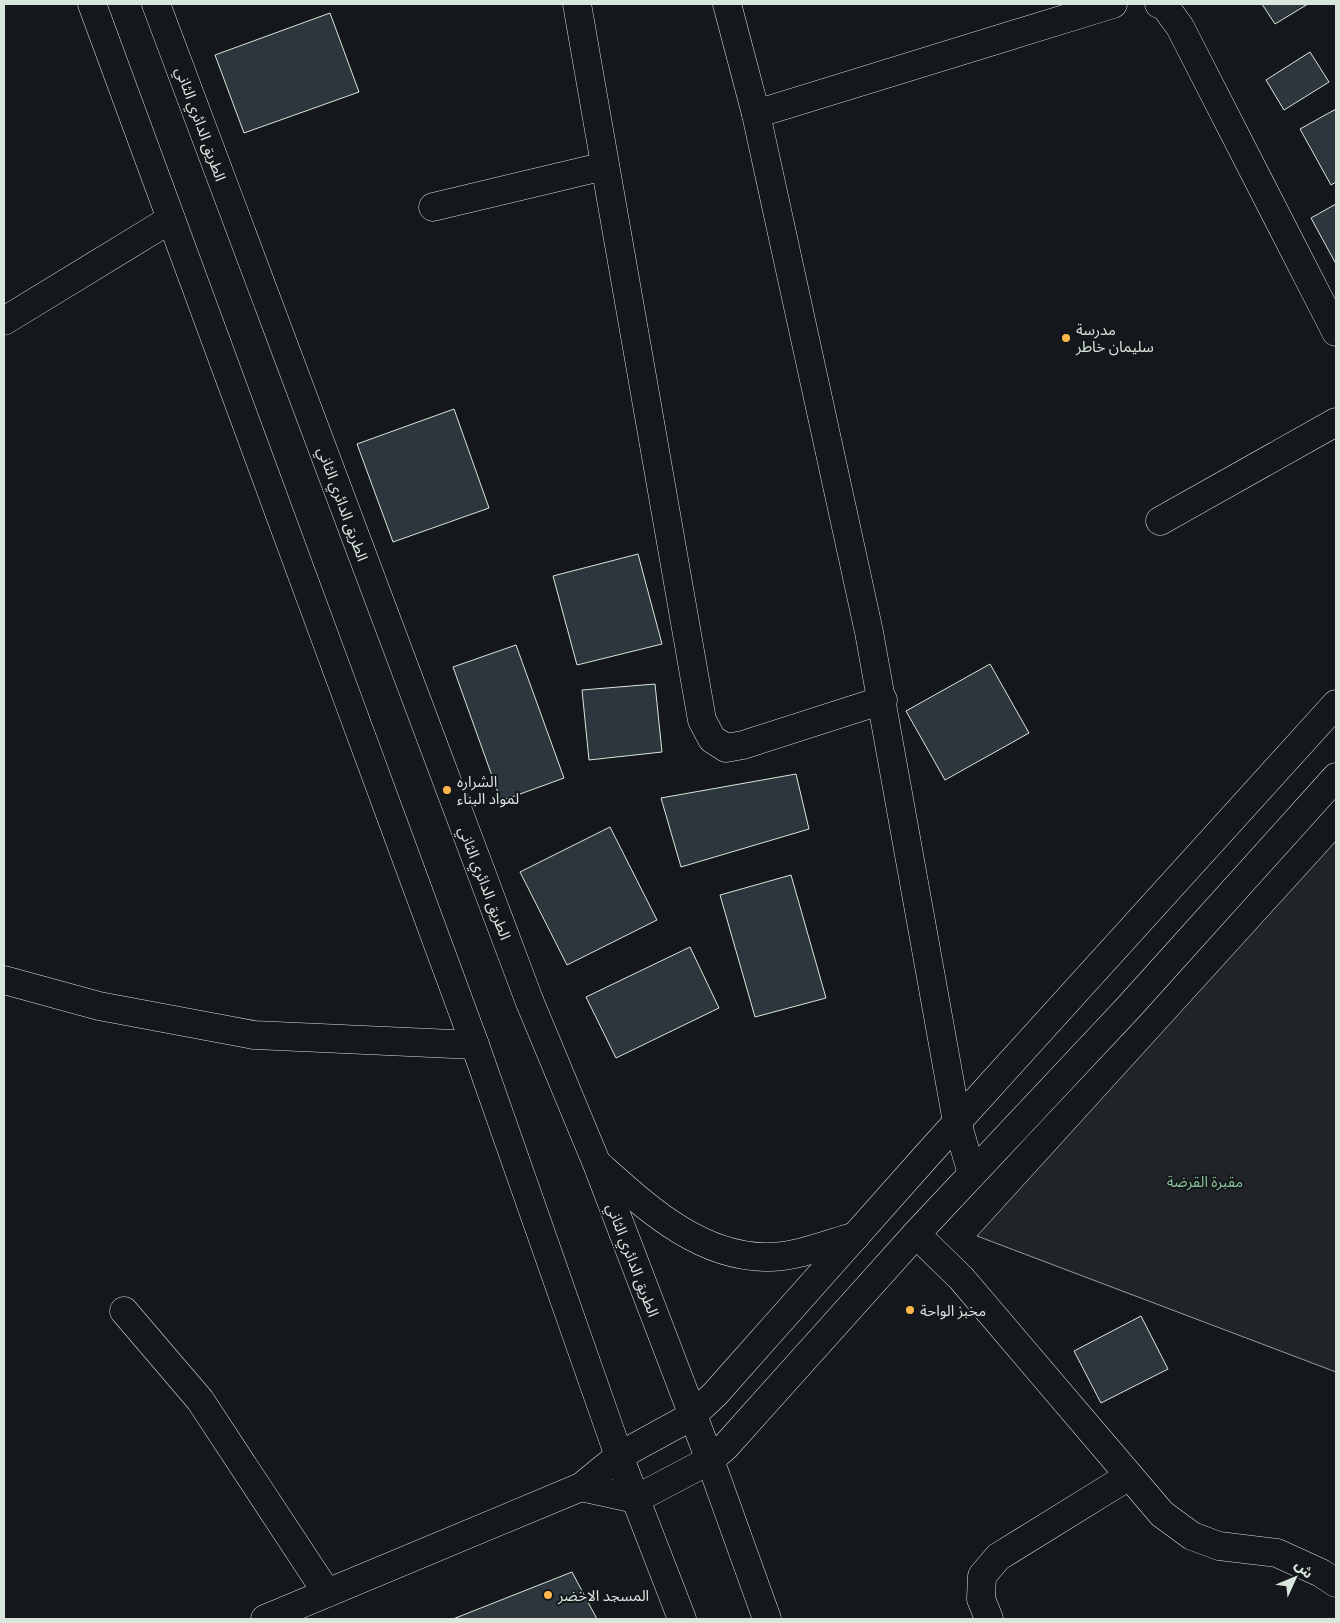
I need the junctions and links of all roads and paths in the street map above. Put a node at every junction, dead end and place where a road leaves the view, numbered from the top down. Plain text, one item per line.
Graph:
1 (92, 4) edge
2 (156, 4) edge
3 (577, 4) edge
4 (728, 4) edge
5 (1113, 4) edge
6 (1163, 4) edge
7 (756, 114) junction
8 (605, 166) junction
9 (433, 207) dead end
10 (171, 219) junction
11 (4, 321) edge
12 (1336, 332) edge
13 (1336, 422) edge
14 (1160, 521) dead end
15 (883, 700) junction
16 (1336, 704) edge
17 (1336, 777) edge
18 (4, 980) edge
19 (475, 1046) junction
20 (957, 1122) junction
21 (597, 1164) junction
22 (972, 1174) junction
23 (916, 1234) junction
24 (856, 1236) junction
25 (124, 1310) dead end
26 (692, 1416) junction
27 (619, 1456) junction
28 (710, 1460) junction
29 (1129, 1476) junction
30 (582, 1487) junction
31 (636, 1500) junction
32 (1336, 1583) edge
33 (327, 1593) junction
34 (265, 1619) edge
35 (682, 1619) edge
36 (767, 1619) edge
37 (989, 1619) edge

1 - 10 main road
2 - 21 main road, الطريق الدائري الثاني
3 - 8 main road
4 - 7 main road
5 - 7 main road
6 - 12 main road
7 - 15 main road
8 - 9 main road
8 - 15 main road
10 - 11 main road
10 - 19 main road
13 - 14 main road
15 - 20 main road
16 - 20 main road
17 - 22 main road
18 - 19 main road
19 - 27 main road
20 - 22 main road
20 - 24 main road
21 - 24 main road
21 - 26 main road, الطريق الدائري الثاني
22 - 23 main road
23 - 28 main road
23 - 29 main road
24 - 26 main road
25 - 33 main road
26 - 27 main road
26 - 28 main road, الطريق الدائري الثاني
27 - 30 main road
27 - 31 main road
28 - 31 main road
28 - 36 main road, الطريق الدائري الثاني
29 - 32 main road
29 - 37 main road
30 - 31 main road
30 - 33 main road
31 - 35 main road
33 - 34 main road

